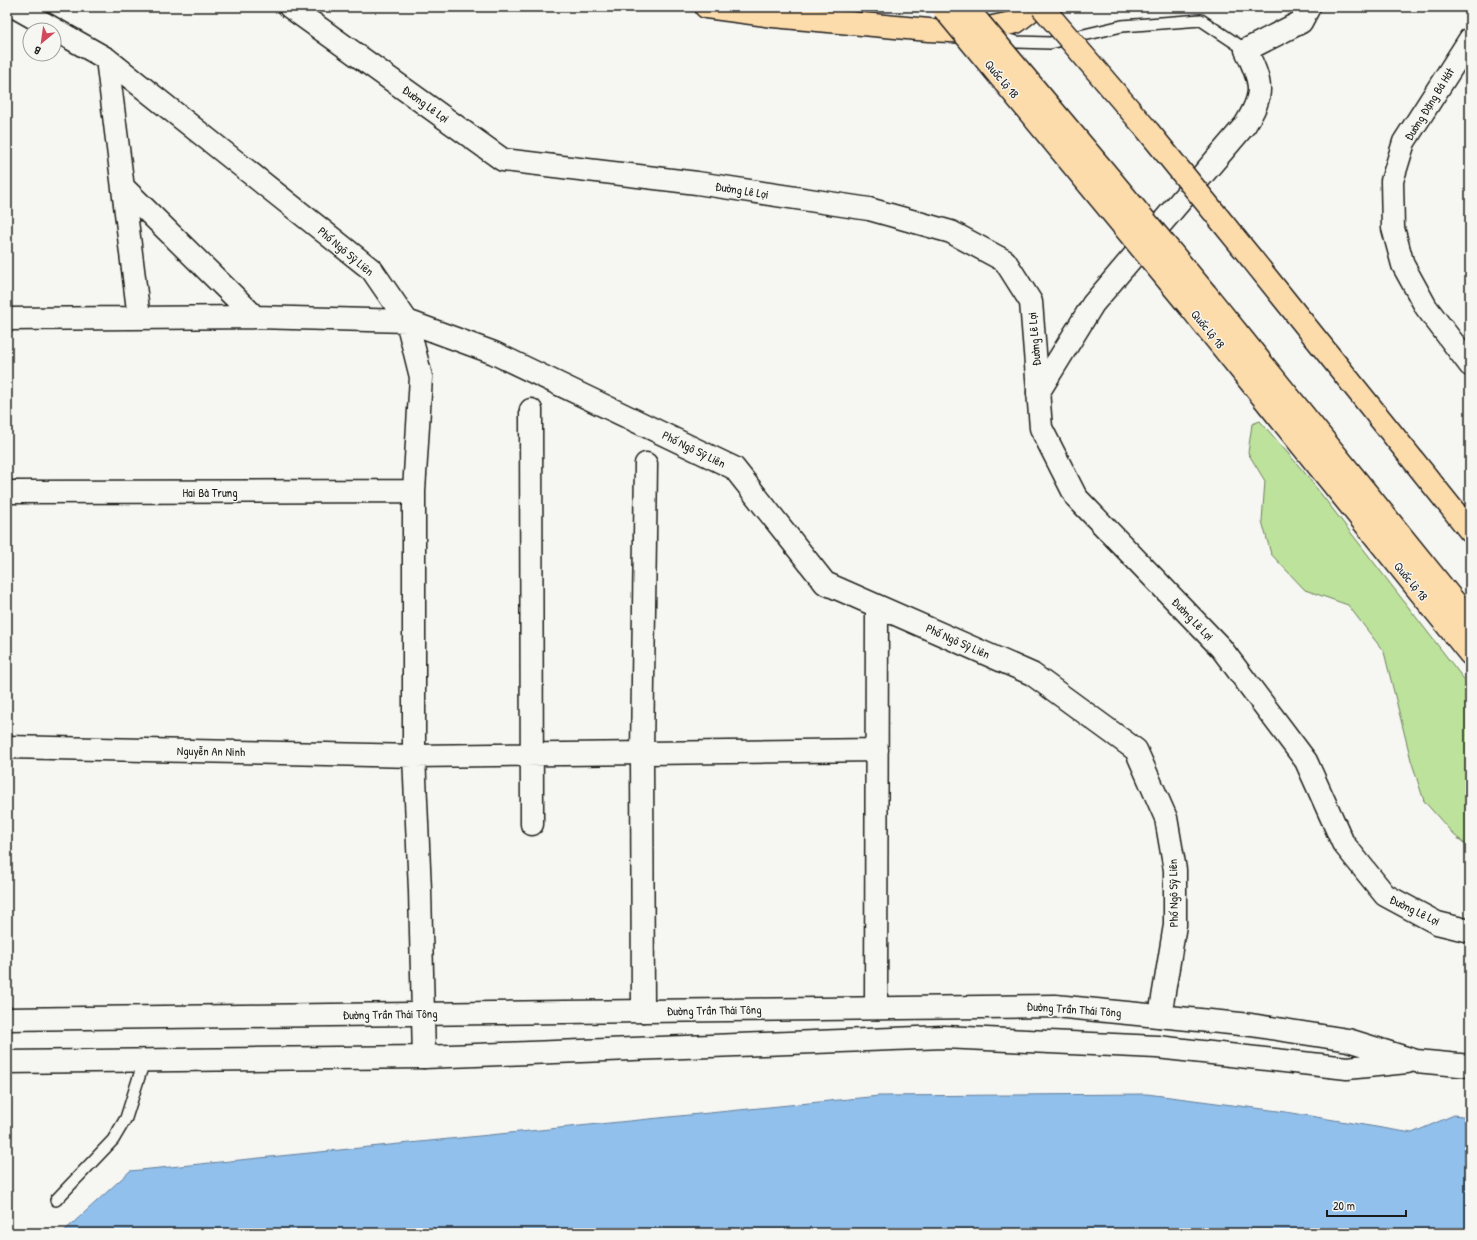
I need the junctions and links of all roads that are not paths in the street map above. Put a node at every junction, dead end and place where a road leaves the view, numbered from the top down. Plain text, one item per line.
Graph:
1 (15, 7) edge
2 (290, 7) edge
3 (706, 7) edge
4 (966, 7) edge
5 (1035, 7) edge
6 (1042, 7) edge
7 (1060, 7) edge
8 (1310, 7) edge
9 (943, 8) edge
10 (979, 31) junction
11 (1470, 38) edge
12 (1246, 50) junction
13 (107, 59) junction
14 (123, 187) junction
15 (255, 317) junction
16 (140, 318) junction
17 (7, 319) edge
18 (407, 321) junction
19 (1470, 365) edge
20 (1038, 393) junction
21 (531, 410) dead end
22 (646, 464) dead end
23 (414, 491) junction
24 (7, 492) edge
25 (1470, 509) edge
26 (1470, 531) edge
27 (877, 606) junction
28 (1470, 621) edge
29 (1470, 654) edge
30 (7, 746) edge
31 (876, 750) junction
32 (642, 753) junction
33 (532, 755) junction
34 (414, 756) junction
35 (532, 824) dead end
36 (1470, 931) edge
37 (876, 1008) junction
38 (643, 1011) junction
39 (422, 1014) junction
40 (1160, 1016) junction
41 (7, 1019) edge
42 (424, 1057) junction
43 (1416, 1060) junction
44 (144, 1061) junction
45 (7, 1062) edge
46 (1470, 1066) edge
47 (56, 1200) dead end

1 - 13 street, Phố Ngô Sỹ Liên
2 - 20 street, Đường Lê Lợi
3 - 10 main road
4 - 28 main road, Quốc lộ 18, bridge
5 - 10 main road
6 - 26 main road, bridge
7 - 25 main road
8 - 12 street
9 - 29 main road, Quốc lộ 18, bridge
10 - 12 lane
11 - 19 street, Đường Đặng Bá Hát
12 - 20 street
13 - 14 street
13 - 18 street, Phố Ngô Sỹ Liên
14 - 15 street
14 - 16 street
15 - 16 street
15 - 18 street
16 - 17 street
18 - 23 street
18 - 27 street, Phố Ngô Sỹ Liên
20 - 36 street, Đường Lê Lợi
21 - 33 street
22 - 32 street
23 - 24 street, Hai Bà Trưng
23 - 34 street
27 - 31 street
27 - 40 street, Phố Ngô Sỹ Liên
30 - 34 street, Nguyễn An Ninh
31 - 32 street, Nguyễn An Ninh
31 - 37 street
32 - 33 street, Nguyễn An Ninh
32 - 38 street
33 - 34 street, Nguyễn An Ninh
33 - 35 street
34 - 39 street
37 - 38 street, Đường Trần Thái Tông
37 - 40 street, Đường Trần Thái Tông
38 - 39 street, Đường Trần Thái Tông
39 - 41 street, Đường Trần Thái Tông
39 - 42 street
40 - 43 street, Đường Trần Thái Tông
42 - 43 street, Đường Trần Thái Tông
42 - 44 street, Đường Trần Thái Tông
43 - 46 street, Đường Trần Thái Tông
44 - 45 street, Đường Trần Thái Tông
44 - 47 lane

